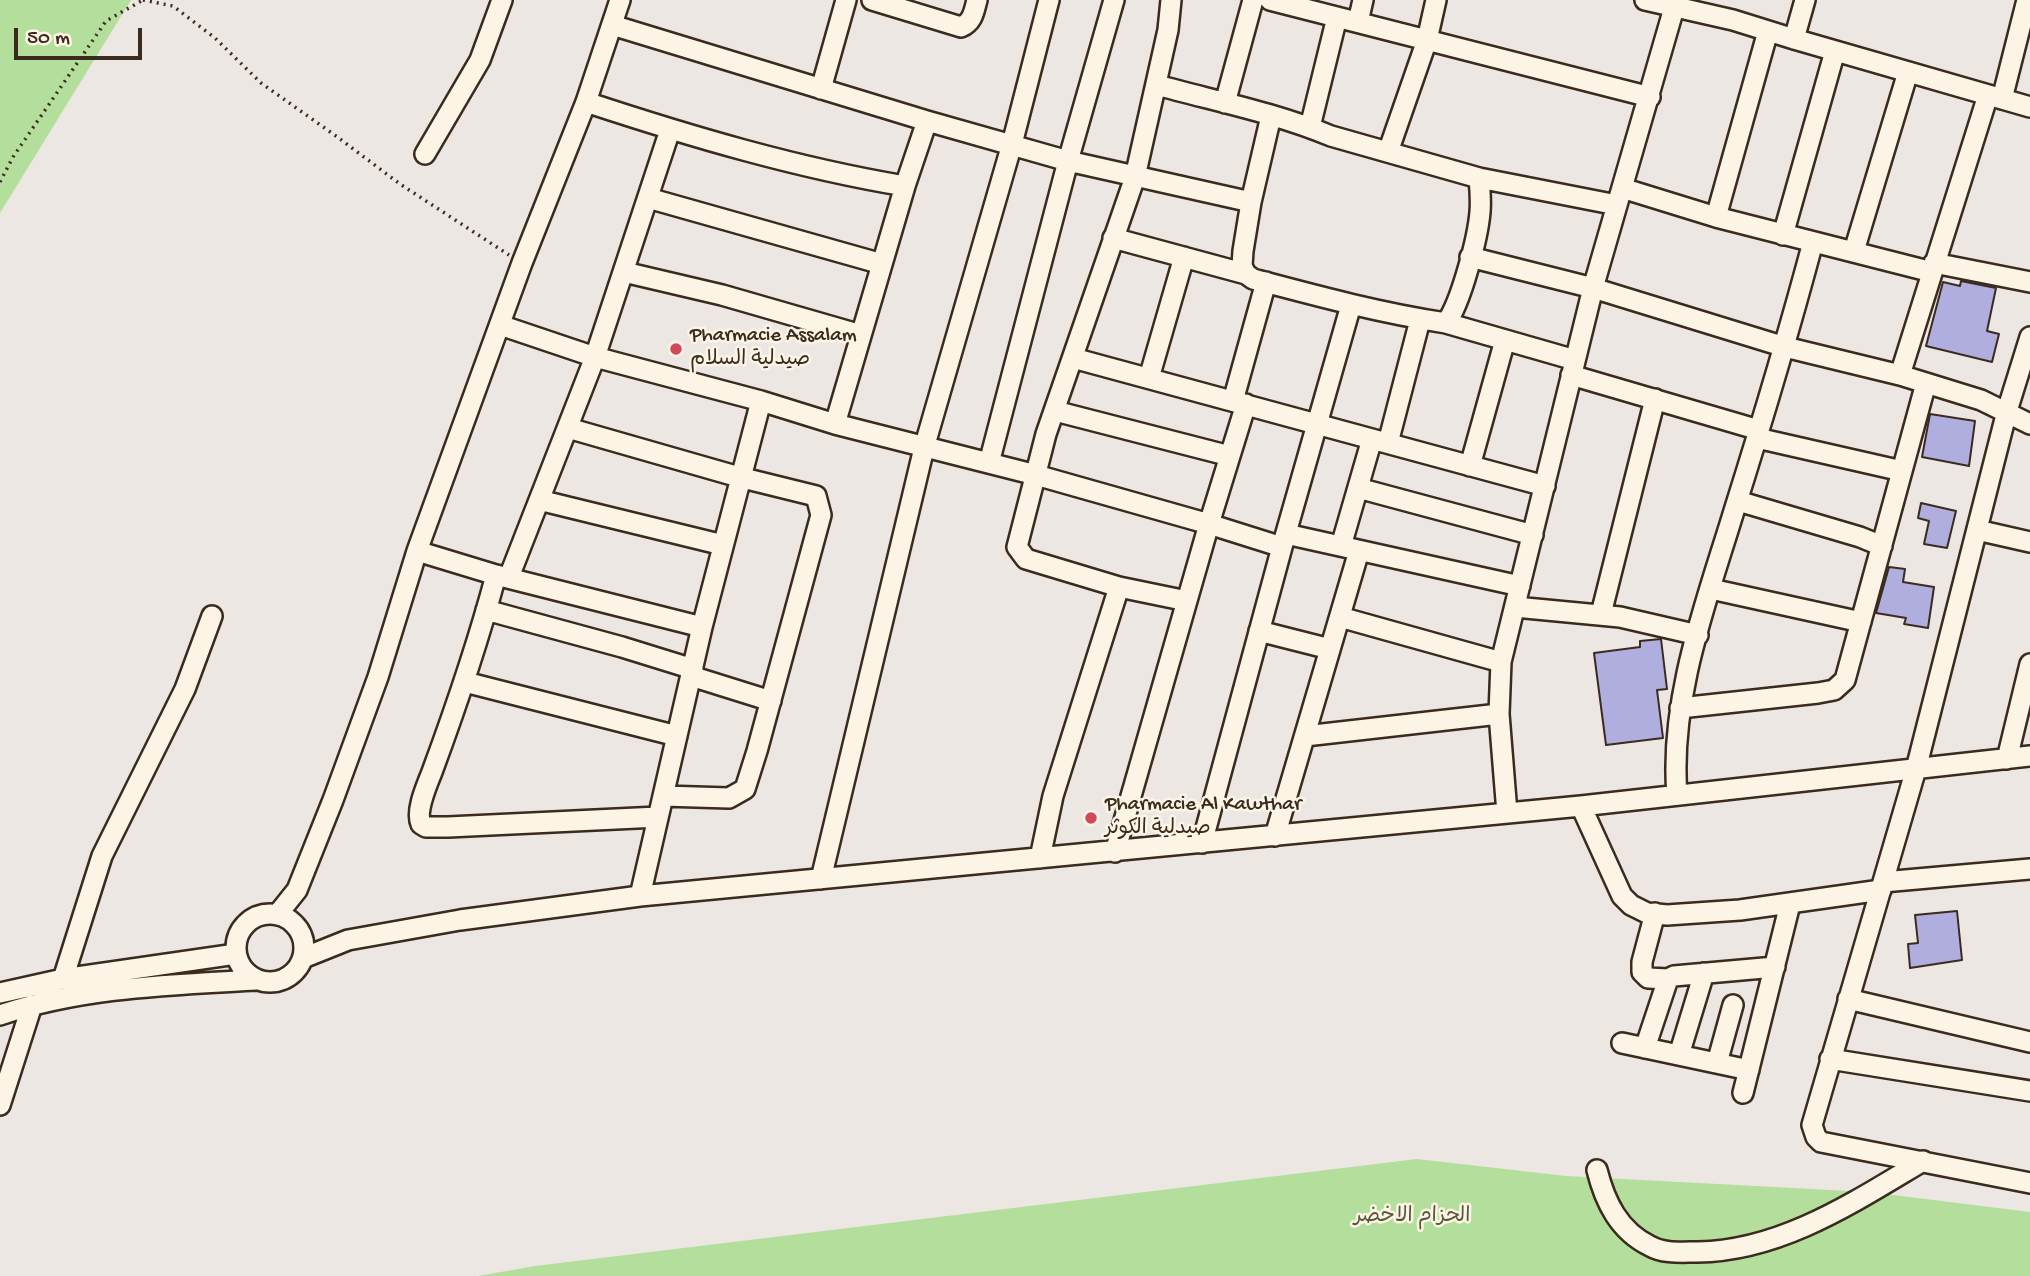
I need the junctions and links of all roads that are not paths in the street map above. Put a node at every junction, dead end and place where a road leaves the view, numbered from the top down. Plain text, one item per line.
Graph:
1 (502, 0) edge
2 (620, 0) edge
3 (846, 0) edge
4 (872, 0) edge
5 (977, 0) edge
6 (1049, 0) edge
7 (1114, 0) edge
8 (1171, 0) edge
9 (1253, 0) edge
10 (1270, 0) edge
11 (1363, 0) edge
12 (1436, 0) edge
13 (1645, 0) edge
14 (1805, 0) edge
15 (2027, 0) edge
16 (1674, 8) junction
17 (1337, 17) junction
18 (1358, 22) junction
19 (612, 24) junction
20 (1769, 31) junction
21 (1794, 39) junction
22 (1427, 40) junction
23 (1835, 51) junction
24 (1908, 72) junction
25 (1157, 85) junction
26 (821, 89) junction
27 (1650, 97) junction
28 (1995, 97) junction
29 (586, 102) junction
30 (1225, 103) junction
31 (2030, 107) edge
32 (1271, 116) junction
33 (927, 121) junction
34 (1310, 127) junction
35 (670, 130) junction
36 (1012, 144) junction
37 (1388, 152) junction
38 (425, 154) dead end
39 (1068, 161) junction
40 (1135, 177) junction
41 (1479, 178) junction
42 (905, 186) junction
43 (1620, 197) junction
44 (648, 198) junction
45 (1251, 202) junction
46 (1716, 217) junction
47 (1783, 235) junction
48 (1114, 238) junction
49 (1813, 242) junction
50 (1854, 251) junction
51 (1184, 257) junction
52 (1470, 257) junction
53 (882, 264) junction
54 (1933, 268) junction
55 (624, 272) junction
56 (1246, 274) junction
57 (1266, 282) junction
58 (2030, 282) edge
59 (1593, 288) junction
60 (1352, 305) junction
61 (1420, 320) junction
62 (1446, 323) junction
63 (500, 325) junction
64 (861, 335) junction
65 (2030, 337) edge
66 (1505, 340) junction
67 (1785, 347) junction
68 (595, 357) junction
69 (1073, 358) junction
70 (1573, 367) junction
71 (1900, 375) junction
72 (1149, 378) junction
73 (1926, 383) junction
74 (1655, 399) junction
75 (761, 401) junction
76 (1240, 403) junction
77 (1055, 411) junction
78 (2007, 411) junction
79 (835, 424) junction
80 (1317, 424) junction
81 (2030, 424) edge
82 (568, 428) junction
83 (1758, 434) junction
84 (1380, 441) junction
85 (924, 448) junction
86 (1230, 456) junction
87 (989, 463) junction
88 (1470, 466) junction
89 (1902, 471) junction
90 (1035, 475) junction
91 (739, 477) junction
92 (1545, 486) junction
93 (1358, 488) junction
94 (539, 500) junction
95 (1738, 501) junction
96 (1209, 524) junction
97 (1977, 530) junction
98 (1533, 535) junction
99 (1284, 540) junction
100 (2030, 542) edge
101 (723, 545) junction
102 (1882, 546) junction
103 (1350, 549) junction
104 (417, 551) junction
105 (502, 576) junction
106 (1520, 586) junction
107 (1119, 587) junction
108 (1711, 589) junction
109 (1187, 601) junction
110 (1516, 607) junction
111 (486, 610) junction
112 (1601, 614) junction
113 (212, 616) dead end
114 (1340, 617) junction
115 (1861, 622) junction
116 (702, 627) junction
117 (1259, 631) junction
118 (1698, 635) junction
119 (1330, 649) junction
120 (1501, 662) junction
121 (2030, 664) edge
122 (692, 673) junction
123 (465, 682) junction
124 (771, 701) junction
125 (1680, 708) junction
126 (1499, 713) junction
127 (677, 736) junction
128 (1305, 736) junction
129 (2030, 756) edge
130 (2007, 759) junction
131 (1916, 769) junction
132 (1677, 795) junction
133 (663, 796) junction
134 (1581, 806) junction
135 (1507, 813) junction
136 (657, 817) junction
137 (1275, 836) junction
138 (1202, 843) junction
139 (1115, 852) junction
140 (1040, 858) junction
141 (2030, 870) edge
142 (821, 879) junction
143 (1882, 886) junction
144 (297, 890) junction
145 (640, 896) junction
146 (1790, 904) junction
147 (1655, 914) junction
148 (277, 915) junction
149 (301, 935) junction
150 (348, 940) junction
151 (236, 954) junction
152 (303, 958) junction
153 (1775, 967) junction
154 (1704, 973) junction
155 (63, 979) junction
156 (1668, 979) junction
157 (256, 980) junction
158 (0, 993) edge
159 (1848, 999) junction
160 (32, 1004) junction
161 (1732, 1005) dead end
162 (0, 1015) edge
163 (2030, 1042) edge
164 (1622, 1043) dead end
165 (1645, 1048) junction
166 (1679, 1055) junction
167 (1830, 1059) junction
168 (1717, 1063) junction
169 (1749, 1070) junction
170 (2030, 1091) edge
171 (1743, 1093) dead end
172 (0, 1105) edge
173 (1923, 1161) junction
174 (1597, 1170) dead end
175 (2030, 1182) edge

1 - 38 street
2 - 19 street
3 - 26 street
4 - 5 street
6 - 36 street
7 - 39 street
8 - 25 street
9 - 30 street
10 - 17 street
11 - 18 street
12 - 22 street
13 - 16 street
14 - 21 street
15 - 28 street
16 - 20 street
16 - 27 street
17 - 18 street
17 - 34 street
18 - 22 street
19 - 26 street
19 - 29 street
20 - 21 street
20 - 46 street
21 - 23 street
22 - 27 street
22 - 37 street
23 - 24 street
23 - 47 street
24 - 28 street
24 - 50 street
25 - 30 street
25 - 40 street
26 - 33 street
27 - 43 street
28 - 31 street
28 - 54 street
29 - 35 street
29 - 63 street
30 - 32 street
32 - 34 street
32 - 45 street
33 - 36 street
33 - 42 street
34 - 37 street
35 - 42 street
35 - 44 street
36 - 39 street
36 - 85 street
37 - 41 street
39 - 40 street
39 - 87 street
40 - 45 street
40 - 48 street
41 - 43 street
41 - 52 street
42 - 53 street
43 - 46 street
43 - 59 street
44 - 53 street
44 - 55 street
45 - 56 street
46 - 47 street
47 - 49 street
48 - 51 street
48 - 69 street
49 - 50 street
49 - 67 street
50 - 54 street
51 - 56 street
51 - 72 street
52 - 59 street
52 - 62 street
53 - 64 street
54 - 58 street
54 - 71 street
55 - 64 street
55 - 68 street
56 - 57 street
57 - 60 street
57 - 76 street
59 - 67 street
59 - 70 street
60 - 61 street
60 - 80 street
61 - 62 street
61 - 84 street
62 - 66 street
63 - 68 street
63 - 104 street
64 - 79 street
65 - 78 street
66 - 70 street
66 - 88 street
67 - 71 street
67 - 83 street
68 - 75 street
68 - 82 street
69 - 72 street
69 - 77 street
70 - 74 street
70 - 92 street
71 - 73 street
72 - 76 street
73 - 78 street
73 - 89 street
74 - 83 street
74 - 112 street
75 - 79 street
75 - 91 street
76 - 80 street
76 - 86 street
77 - 86 street
77 - 90 street
78 - 81 street
78 - 97 street
79 - 85 street
80 - 84 street
80 - 99 street
82 - 91 street
82 - 94 street
83 - 89 street
83 - 95 street
84 - 88 street
84 - 93 street
85 - 87 street
85 - 142 street
86 - 96 street
87 - 90 street
88 - 92 street
89 - 102 street
90 - 96 street
90 - 107 street
91 - 101 street
91 - 124 street
92 - 98 street
93 - 98 street
93 - 103 street
94 - 101 street
94 - 105 street
95 - 102 street
95 - 108 street
96 - 99 street
96 - 109 street
97 - 100 street
97 - 131 street
98 - 106 street
99 - 103 street
99 - 117 street
101 - 116 street
102 - 115 street
103 - 106 street
103 - 114 street
104 - 105 street
104 - 144 street
105 - 111 street
105 - 116 street
106 - 110 street
107 - 109 street
107 - 140 street
108 - 115 street
108 - 118 street
109 - 139 street
110 - 112 street
110 - 120 street
111 - 122 street
111 - 123 street
112 - 118 street
113 - 155 street
114 - 119 street
114 - 120 street
115 - 125 street
116 - 122 street
117 - 119 street
117 - 138 street
118 - 125 street
119 - 128 street
120 - 126 street
121 - 130 street
122 - 124 street
122 - 127 street
123 - 127 street
123 - 136 street
124 - 133 street
125 - 132 street
126 - 128 street
126 - 135 street
127 - 133 street
128 - 137 street
129 - 130 street
130 - 131 street
131 - 132 street
131 - 143 street
132 - 134 street
133 - 136 street
134 - 135 street
134 - 147 street
135 - 137 street
136 - 145 street
137 - 138 street
138 - 139 street
139 - 140 street
140 - 142 street
141 - 143 street
142 - 145 street
143 - 146 street
143 - 159 street
144 - 148 street
144 - 149 street
145 - 150 street
146 - 147 street
146 - 153 street
147 - 156 street
148 - 149 street
148 - 151 street
149 - 150 street
149 - 152 street
150 - 152 street
151 - 155 street
151 - 157 street
152 - 157 street
153 - 154 street
153 - 169 street
154 - 156 street
154 - 166 street
155 - 158 street
156 - 165 street
157 - 160 street
159 - 163 street
159 - 167 street
160 - 162 street
160 - 172 street
161 - 168 street
164 - 165 street
165 - 166 street
166 - 168 street
167 - 170 street
167 - 173 street
168 - 169 street
169 - 171 street
173 - 174 street
173 - 175 street

